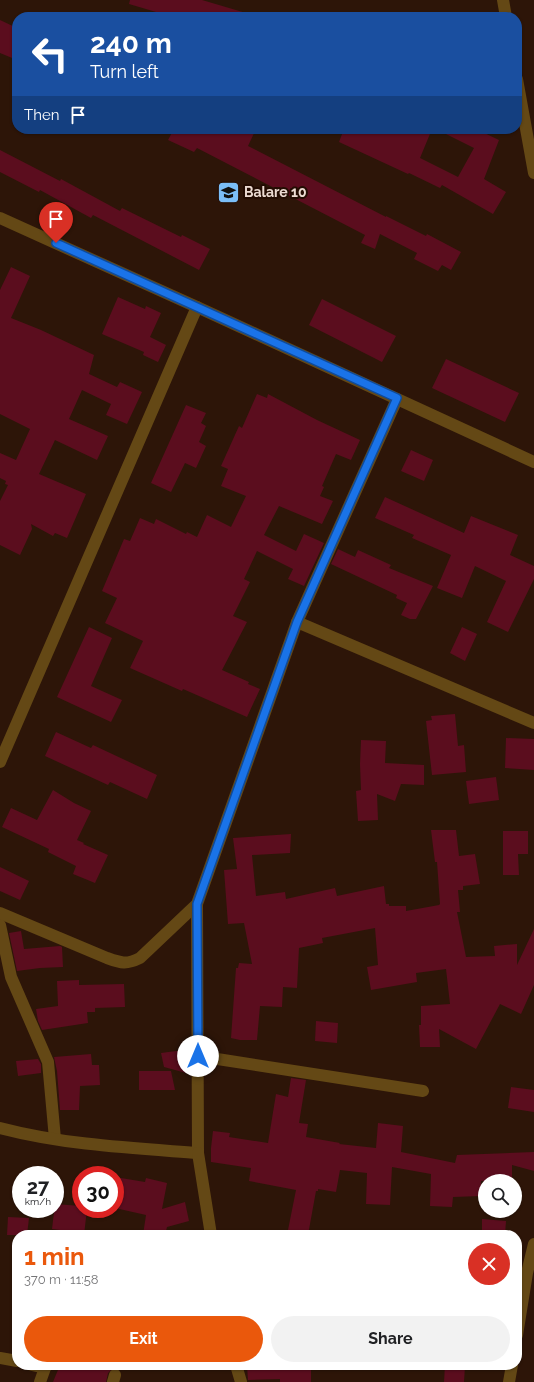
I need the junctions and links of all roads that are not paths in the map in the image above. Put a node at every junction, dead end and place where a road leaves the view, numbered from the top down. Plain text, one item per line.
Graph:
1 (503, 0) edge
2 (505, 12) edge
3 (522, 107) edge
4 (534, 173) edge
5 (0, 218) edge
6 (197, 307) junction
7 (397, 398) junction
8 (534, 462) edge
9 (297, 622) junction
10 (534, 723) edge
11 (0, 762) edge
12 (197, 904) junction
13 (0, 913) edge
14 (0, 925) edge
15 (198, 1056) junction
16 (423, 1091) dead end
17 (0, 1128) edge
18 (55, 1139) junction
19 (198, 1153) junction
20 (209, 1230) edge
21 (534, 1247) edge
22 (522, 1273) edge
23 (0, 1358) edge
24 (12, 1361) edge
25 (44, 1370) edge
26 (237, 1370) edge
27 (511, 1370) edge
28 (40, 1382) edge
29 (241, 1382) edge
30 (509, 1382) edge

1 - 2 street
3 - 4 street
5 - 6 street
6 - 7 street
6 - 11 street
7 - 8 street
7 - 9 street
9 - 10 street
9 - 12 street
12 - 13 street
12 - 15 street
14 - 18 street
15 - 16 street
15 - 19 street
17 - 18 street
18 - 19 street
19 - 20 street
21 - 22 street
23 - 24 street
25 - 28 street
26 - 29 street
27 - 30 street

